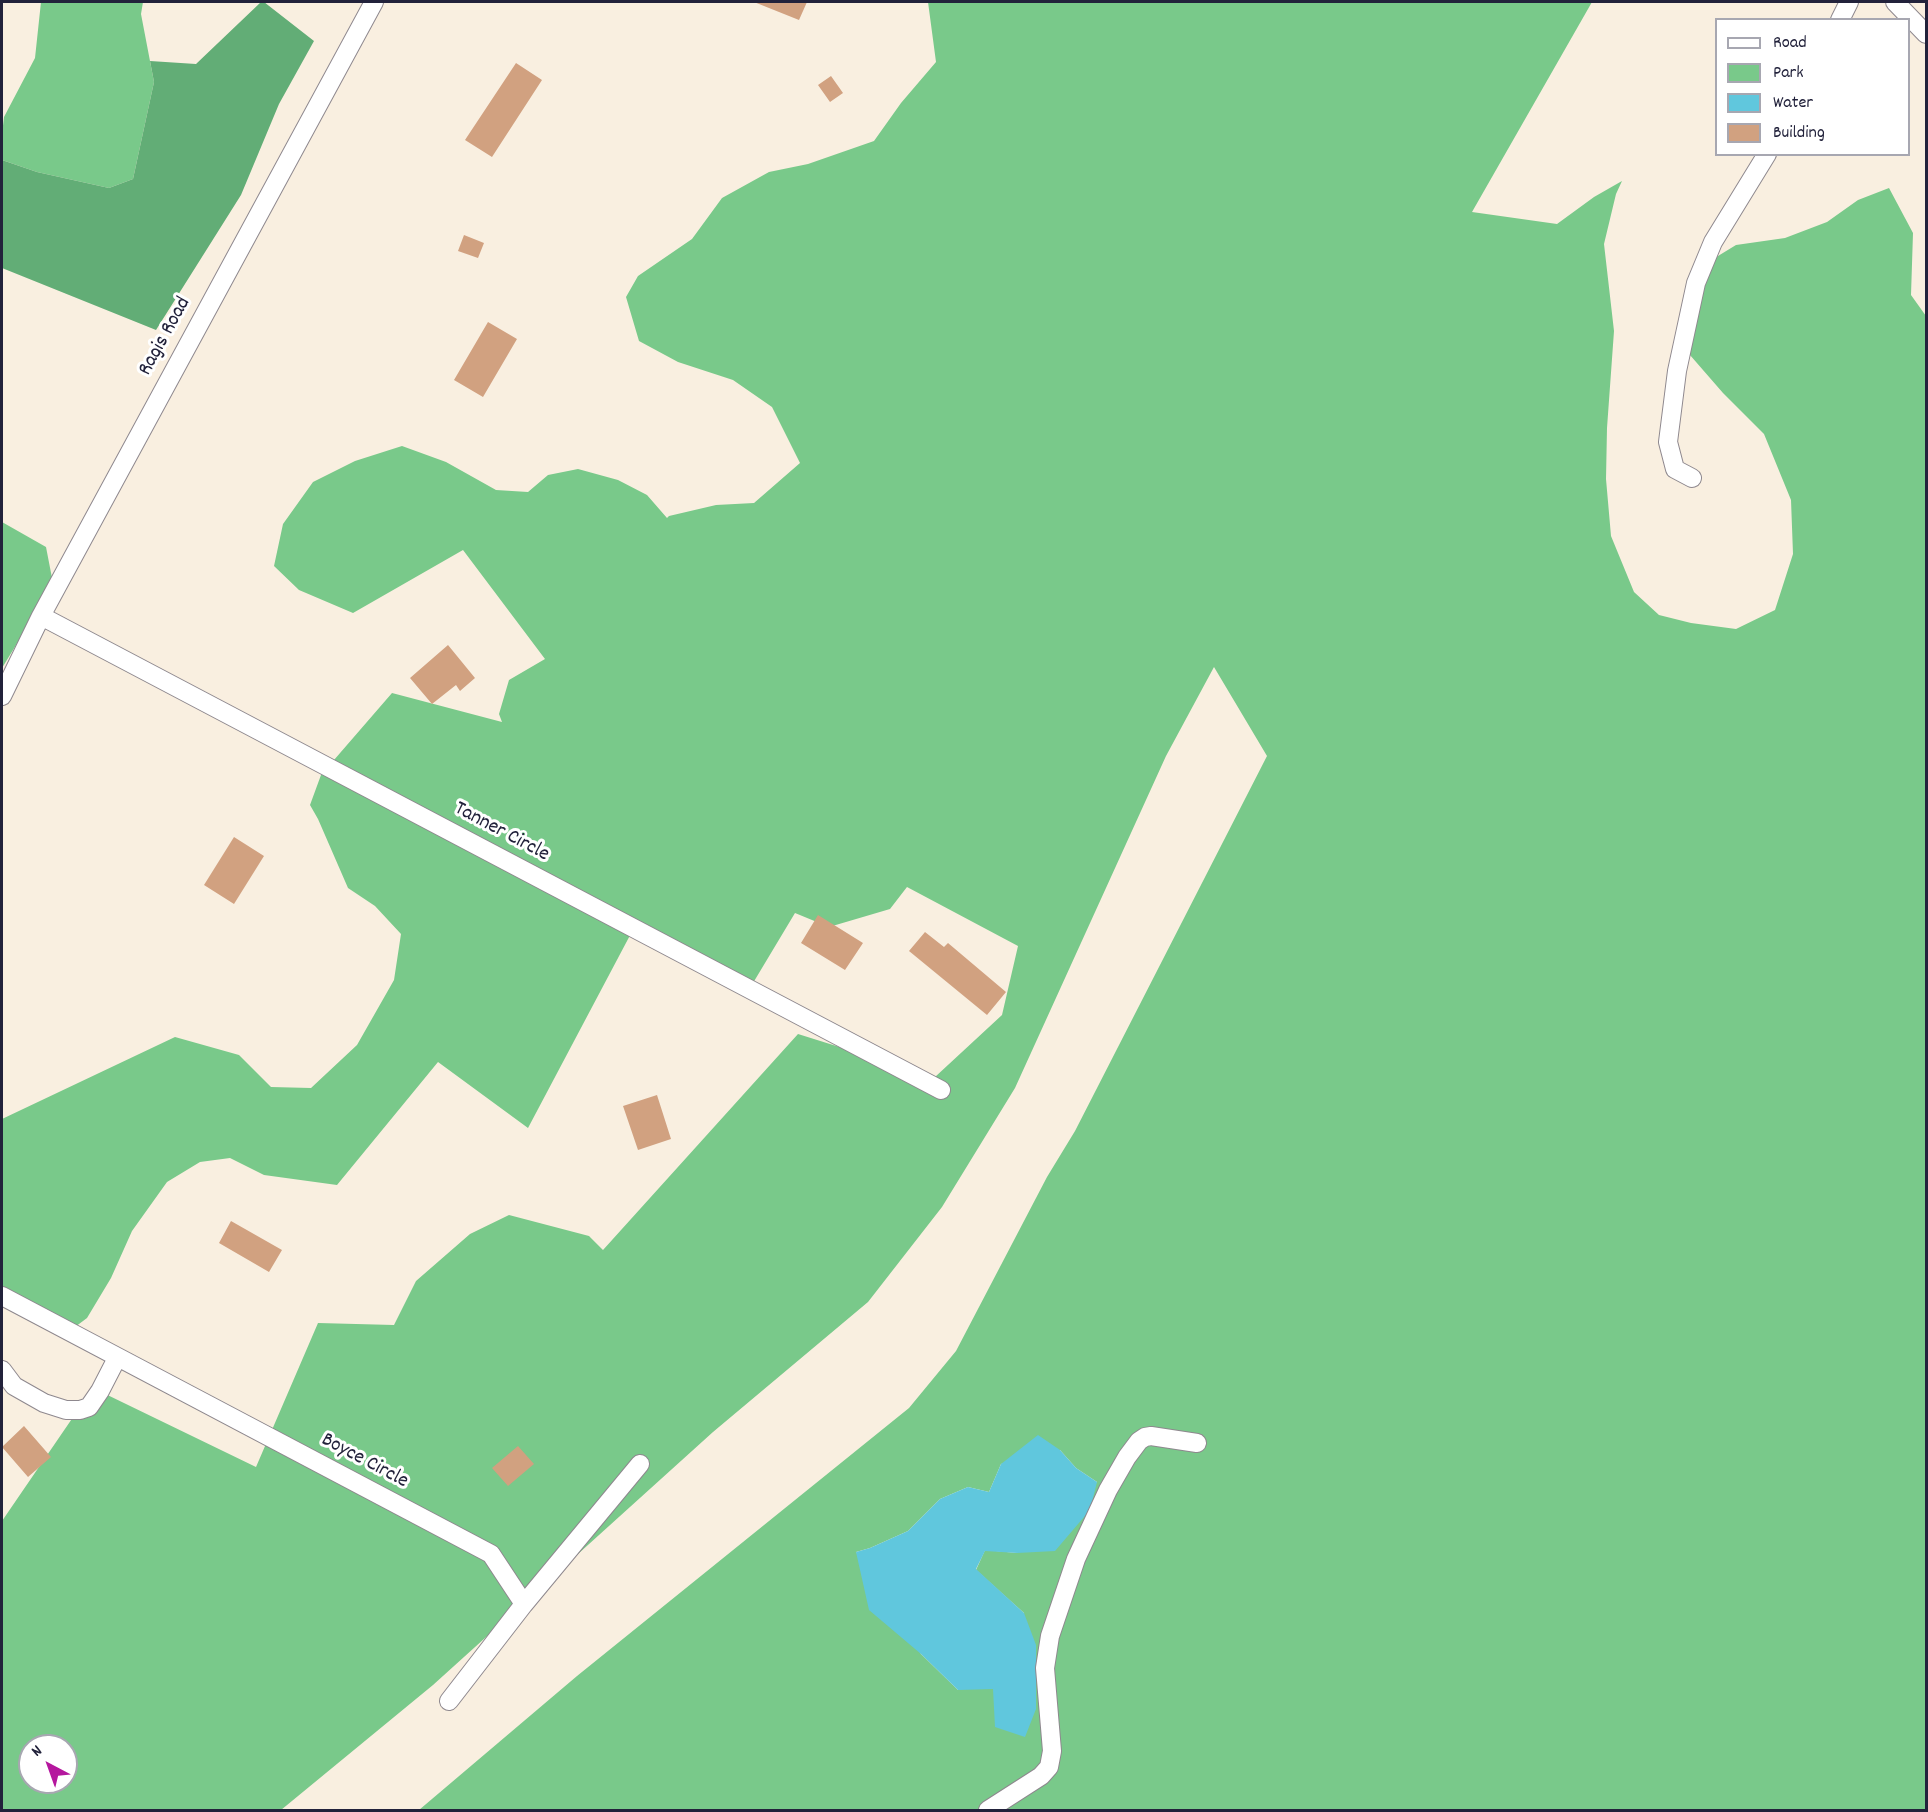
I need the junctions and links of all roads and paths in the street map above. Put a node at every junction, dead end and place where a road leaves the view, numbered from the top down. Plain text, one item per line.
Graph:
1 (374, 2) edge
2 (1849, 2) edge
3 (1895, 2) edge
4 (1841, 18) edge
5 (1926, 34) edge
6 (1766, 156) edge
7 (1692, 478) dead end
8 (41, 616) junction
9 (2, 696) edge
10 (941, 1090) dead end
11 (2, 1296) edge
12 (117, 1358) junction
13 (2, 1370) edge
14 (1197, 1443) dead end
15 (640, 1464) dead end
16 (524, 1604) junction
17 (449, 1701) dead end
18 (988, 1810) edge

1 - 8 street, Ragis Road
2 - 4 street
3 - 5 street
6 - 7 street
8 - 9 street, Ragis Road
8 - 10 street, Tanner Circle
11 - 12 street, Boyce Circle
12 - 13 street
12 - 16 street, Boyce Circle
14 - 18 street
15 - 16 street
16 - 17 street

